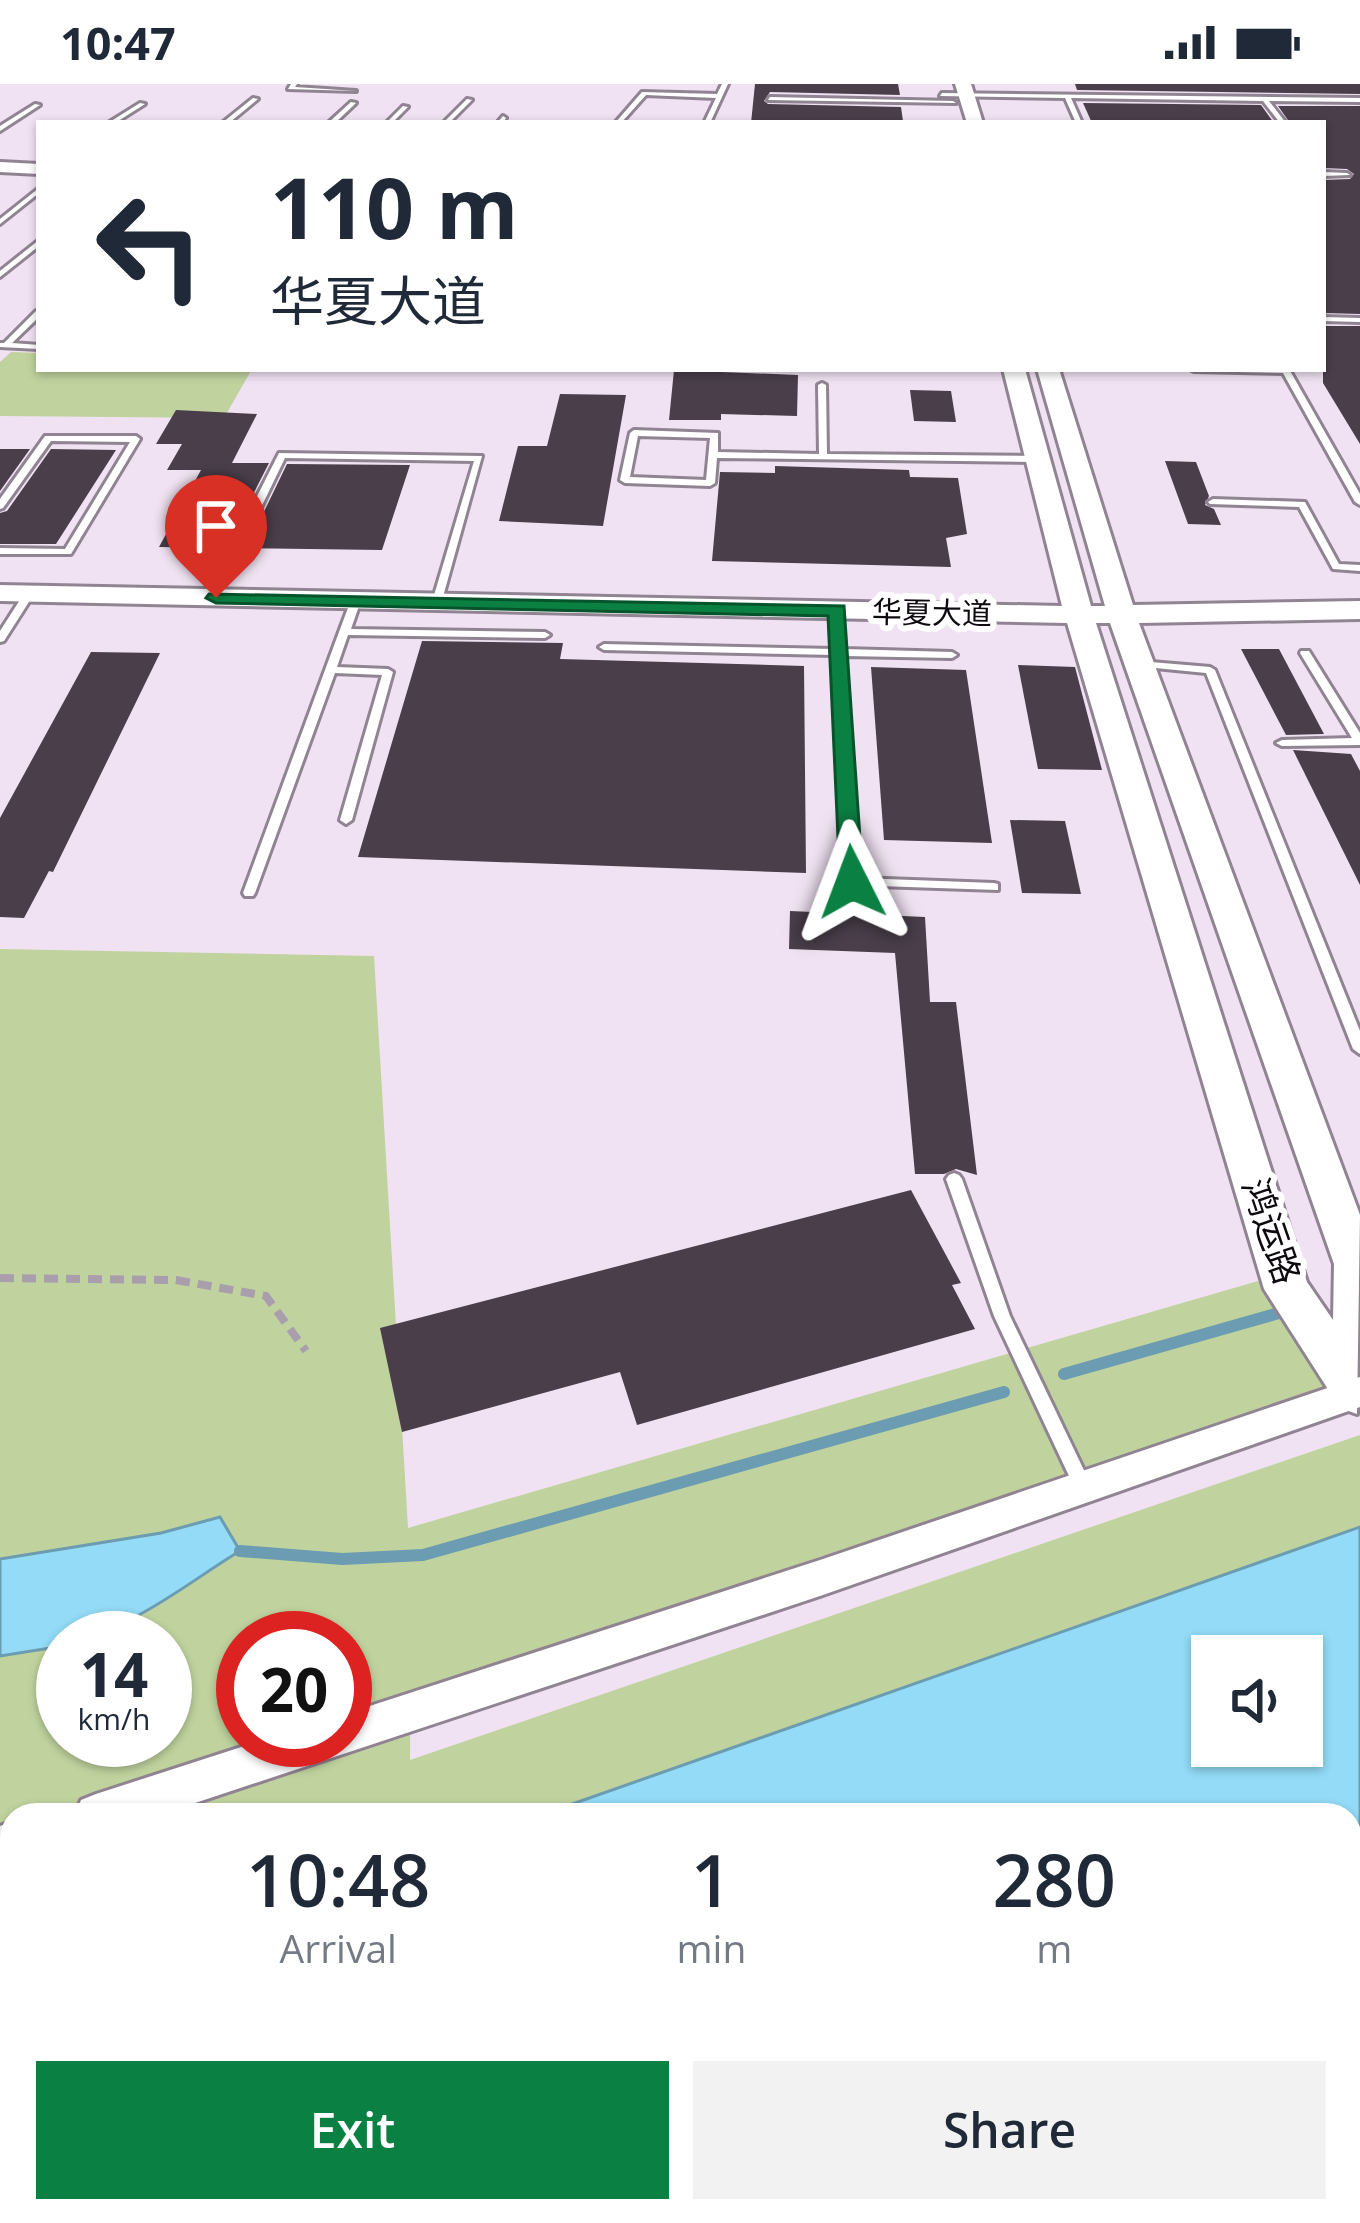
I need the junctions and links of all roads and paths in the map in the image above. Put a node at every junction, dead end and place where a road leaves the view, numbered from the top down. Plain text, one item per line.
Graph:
1 (294, 84) edge
2 (725, 84) edge
3 (1160, 84) edge
4 (353, 91) dead end
5 (942, 94) edge
6 (966, 94) edge
7 (720, 96) junction
8 (1067, 96) junction
9 (1167, 98) junction
10 (255, 99) dead end
11 (770, 99) dead end
12 (1265, 99) junction
13 (470, 100) dead end
14 (1360, 100) edge
15 (353, 103) dead end
16 (142, 104) dead end
17 (37, 105) dead end
18 (405, 106) dead end
19 (116, 120) edge
20 (229, 120) edge
21 (334, 120) edge
22 (392, 120) edge
23 (449, 120) edge
24 (621, 120) edge
25 (708, 120) edge
26 (1078, 120) edge
27 (1281, 120) edge
28 (0, 129) edge
29 (36, 169) edge
30 (3, 170) edge
31 (1326, 174) edge
32 (1347, 175) dead end
33 (36, 192) edge
34 (0, 222) edge
35 (36, 245) edge
36 (0, 275) edge
37 (36, 316) edge
38 (1326, 319) edge
39 (1360, 320) edge
40 (2, 345) edge
41 (36, 347) edge
42 (1015, 372) edge
43 (1049, 372) edge
44 (1286, 372) edge
45 (822, 385) dead end
46 (713, 455) junction
47 (824, 457) junction
48 (1038, 459) junction
49 (1213, 502) dead end
50 (1360, 502) edge
51 (0, 506) edge
52 (250, 520) dead end
53 (0, 551) edge
54 (1360, 568) edge
55 (14, 593) edge
56 (356, 600) junction
57 (437, 602) junction
58 (837, 610) junction
59 (1360, 610) edge
60 (1079, 615) junction
61 (1122, 616) junction
62 (344, 632) junction
63 (545, 635) dead end
64 (0, 639) edge
65 (604, 647) dead end
66 (839, 652) junction
67 (1305, 653) dead end
68 (952, 655) dead end
69 (1139, 664) junction
70 (331, 670) junction
71 (1360, 741) edge
72 (1282, 743) dead end
73 (346, 820) dead end
74 (994, 887) dead end
75 (249, 892) dead end
76 (1360, 1049) edge
77 (954, 1178) dead end
78 (0, 1278) edge
79 (307, 1351) dead end
80 (1359, 1393) edge
81 (1083, 1487) junction
82 (372, 1725) edge
83 (243, 1767) edge
84 (133, 1803) edge

1 - 4 lane
2 - 7 lane
3 - 9 lane
5 - 6 lane
5 - 11 lane
6 - 8 lane
7 - 24 lane
7 - 25 lane
8 - 9 lane
8 - 26 lane
9 - 12 lane
10 - 20 lane
12 - 14 lane
12 - 27 lane
13 - 23 lane
15 - 21 lane
16 - 19 lane
17 - 28 lane
18 - 22 lane
29 - 30 street
31 - 32 lane
33 - 34 lane
35 - 36 lane
37 - 40 lane
38 - 39 lane
40 - 41 lane
42 - 48 street, 鸿运路
43 - 61 street, 鸿运路
44 - 50 lane
45 - 47 lane
46 - 46 lane
46 - 47 lane
47 - 48 lane
48 - 60 street, 鸿运路
49 - 54 lane
51 - 53 lane
52 - 57 lane
55 - 56 street, 华夏大道
55 - 64 lane
56 - 57 street, 华夏大道
56 - 62 lane
57 - 58 street, 华夏大道
58 - 60 street, 华夏大道
58 - 66 lane
59 - 61 street, 华夏大道
60 - 61 street, 华夏大道
60 - 80 street, 鸿运路
61 - 69 street, 鸿运路
62 - 63 lane
62 - 70 lane
65 - 66 lane
66 - 68 lane
66 - 74 lane
67 - 71 lane
69 - 76 lane
69 - 80 street, 鸿运路
70 - 73 lane
70 - 75 lane
71 - 72 lane
77 - 81 lane
78 - 79 path
80 - 81 street
81 - 82 street
83 - 84 street

